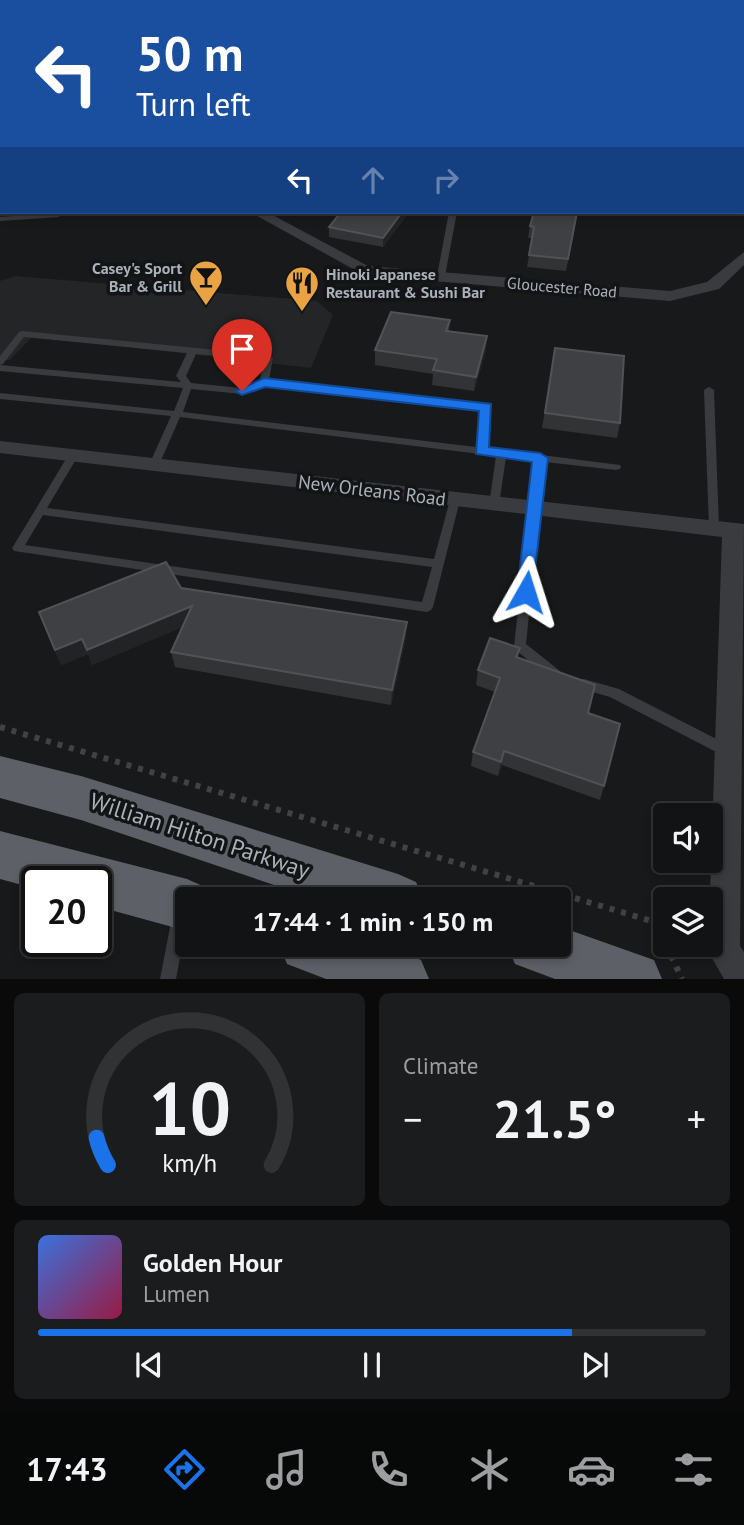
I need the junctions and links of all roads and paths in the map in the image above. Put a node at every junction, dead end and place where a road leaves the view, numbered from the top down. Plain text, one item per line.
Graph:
1 (261, 214) edge
2 (453, 214) edge
3 (56, 215) dead end
4 (0, 219) edge
5 (744, 257) edge
6 (441, 276) junction
7 (192, 351) junction
8 (0, 362) edge
9 (0, 369) edge
10 (264, 382) junction
11 (188, 386) junction
12 (709, 390) dead end
13 (0, 396) edge
14 (177, 414) junction
15 (0, 447) edge
16 (481, 451) junction
17 (501, 453) junction
18 (73, 456) junction
19 (540, 458) junction
20 (153, 465) junction
21 (616, 467) dead end
22 (455, 500) junction
23 (494, 505) junction
24 (535, 509) junction
25 (40, 511) junction
26 (730, 530) edge
27 (439, 564) junction
28 (0, 727) edge
29 (728, 752) junction
30 (0, 777) edge
31 (1, 860) edge
32 (358, 887) edge
33 (175, 902) edge
34 (653, 920) edge
35 (175, 948) edge
36 (340, 957) edge
37 (570, 957) edge
38 (671, 957) edge
39 (168, 979) edge
40 (401, 979) edge
41 (635, 979) edge
42 (682, 979) edge
43 (743, 979) edge

1 - 6 street, Gloucester Road
2 - 6 lane
3 - 4 lane
5 - 6 street, Gloucester Road
7 - 8 lane
7 - 10 lane
7 - 11 lane
9 - 11 lane
10 - 11 lane
10 - 16 lane
11 - 14 lane
12 - 26 lane
13 - 14 lane
14 - 16 lane
14 - 20 lane
15 - 18 street, New Orleans Road
16 - 17 lane
17 - 19 lane
17 - 23 lane
18 - 20 street, New Orleans Road
18 - 25 lane
19 - 21 lane
19 - 24 lane
20 - 22 street, New Orleans Road
22 - 23 street, New Orleans Road
22 - 27 lane
23 - 24 street, New Orleans Road
24 - 26 street, New Orleans Road
24 - 29 lane
25 - 27 lane
25 - 27 lane
26 - 29 street
28 - 34 path
29 - 43 street
30 - 32 highway, William Hilton Parkway
31 - 33 highway
35 - 39 lane
36 - 40 highway
37 - 41 highway
38 - 42 path

